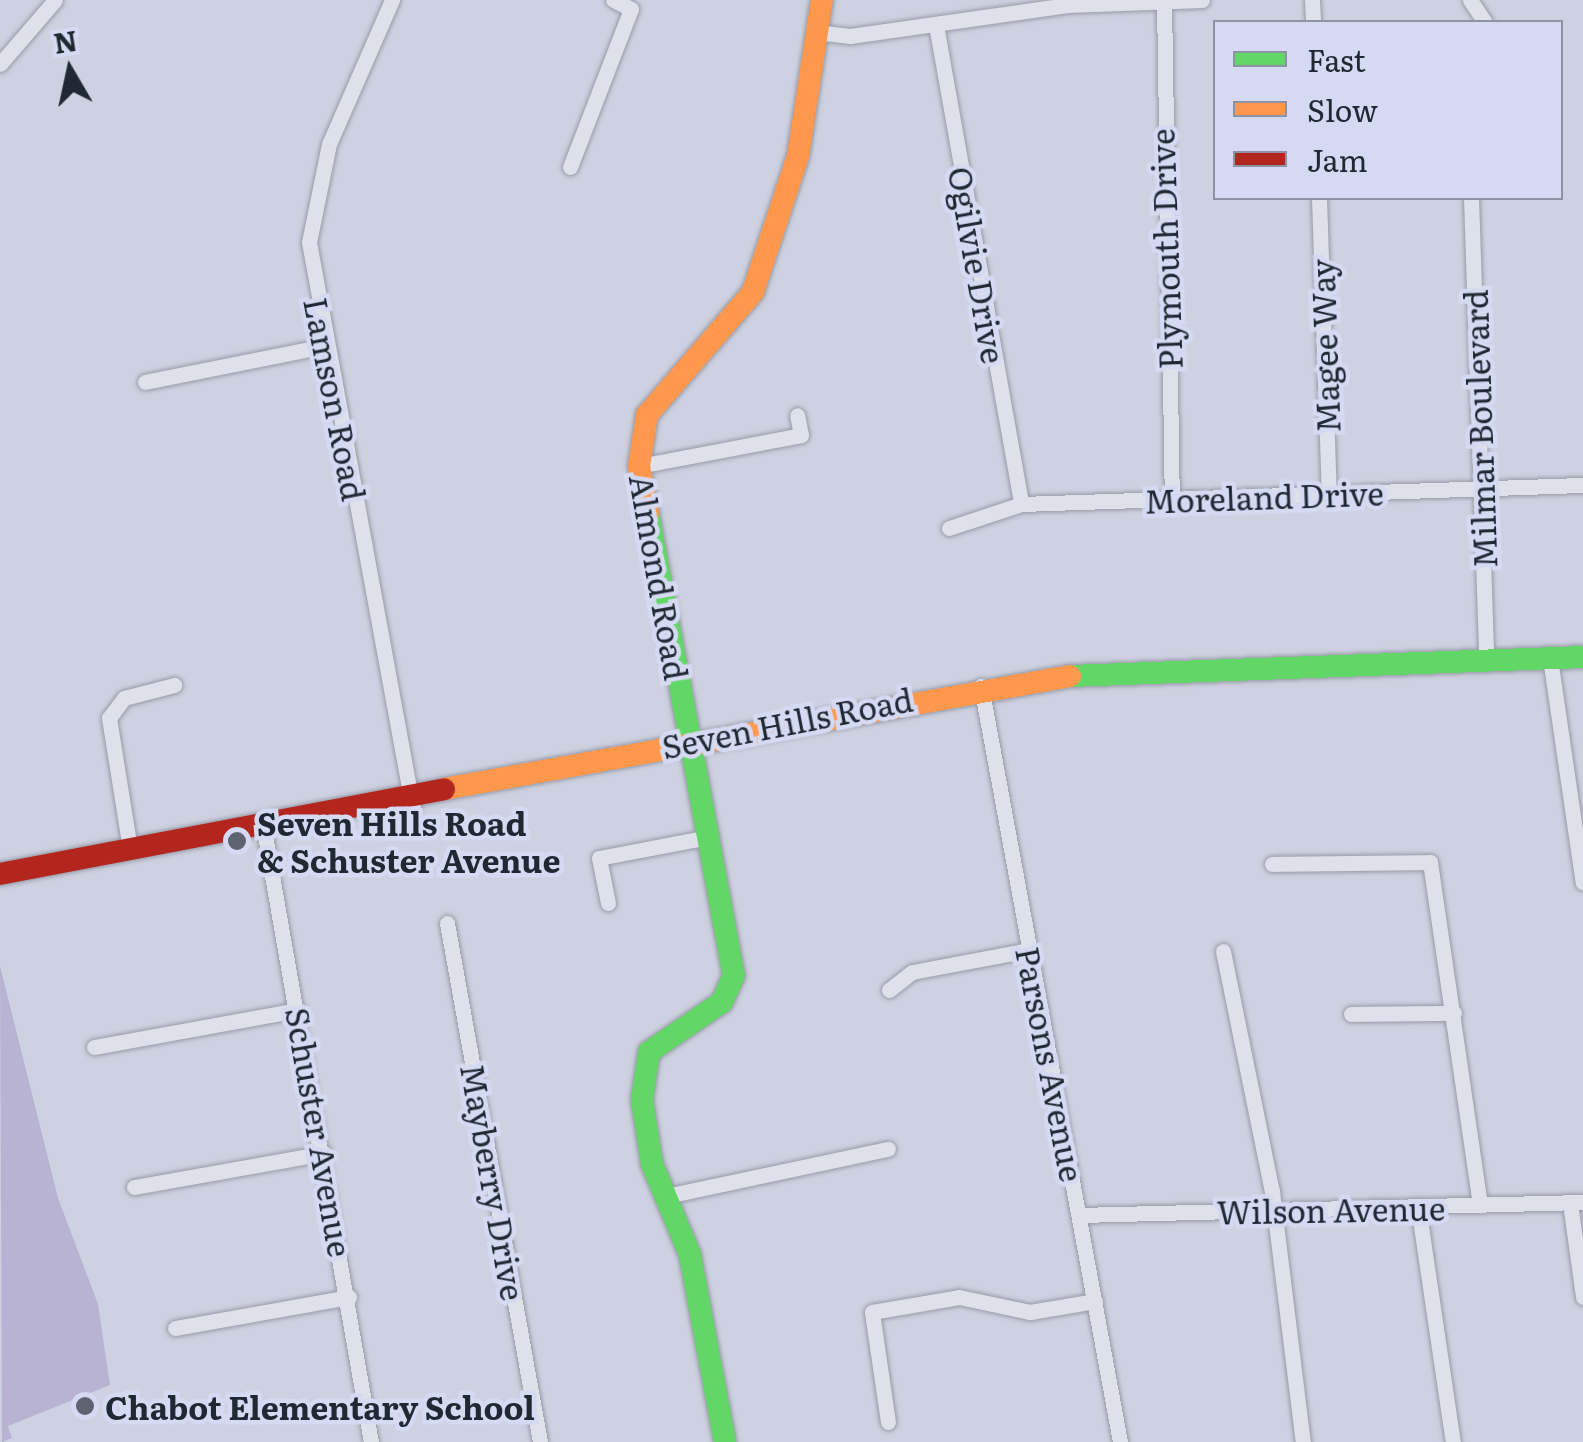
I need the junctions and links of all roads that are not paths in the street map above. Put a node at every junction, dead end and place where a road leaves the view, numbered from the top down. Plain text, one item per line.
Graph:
1 (392, 0) edge
2 (613, 0) edge
3 (822, 0) edge
4 (1202, 0) edge
5 (1164, 1) edge
6 (45, 3) edge
7 (936, 25) junction
8 (817, 32) junction
9 (0, 64) edge
10 (570, 166) dead end
11 (1319, 200) edge
12 (1471, 200) edge
13 (325, 346) junction
14 (146, 382) dead end
15 (796, 415) dead end
16 (640, 466) junction
17 (1583, 486) edge
18 (1482, 489) junction
19 (1329, 494) junction
20 (1172, 500) junction
21 (1021, 504) junction
22 (949, 528) dead end
23 (1583, 656) edge
24 (1550, 658) junction
25 (1486, 660) junction
26 (174, 685) dead end
27 (981, 686) junction
28 (689, 741) junction
29 (412, 801) junction
30 (263, 824) junction
31 (708, 837) junction
32 (130, 849) junction
33 (1272, 864) dead end
34 (0, 874) edge
35 (1583, 883) edge
36 (608, 902) dead end
37 (448, 923) dead end
38 (1030, 950) junction
39 (1223, 950) dead end
40 (889, 990) dead end
41 (298, 1010) junction
42 (1454, 1013) junction
43 (1351, 1014) dead end
44 (94, 1047) dead end
45 (888, 1149) dead end
46 (324, 1152) junction
47 (134, 1187) dead end
48 (666, 1196) junction
49 (1576, 1203) edge
50 (1480, 1205) junction
51 (1418, 1206) junction
52 (1270, 1210) junction
53 (1079, 1215) junction
54 (349, 1297) junction
55 (1583, 1297) edge
56 (1095, 1302) junction
57 (176, 1328) dead end
58 (888, 1422) dead end
59 (371, 1442) edge
60 (540, 1442) edge
61 (725, 1442) edge
62 (1120, 1442) edge
63 (1302, 1442) edge
64 (1453, 1442) edge

1 - 13 street, Lamson Road
2 - 10 street
3 - 8 street, Almond Road
4 - 5 street
5 - 7 street
5 - 20 street, Plymouth Drive
6 - 9 street
7 - 8 street
7 - 21 street, Ogilvie Drive
8 - 16 street, Almond Road
11 - 19 street, Magee Way
12 - 18 street, Milmar Boulevard
13 - 14 street
13 - 29 street, Lamson Road
15 - 16 street
16 - 28 street, Almond Road
17 - 18 street, Moreland Drive
18 - 19 street, Moreland Drive
18 - 25 street, Milmar Boulevard
19 - 20 street, Moreland Drive
20 - 21 street, Moreland Drive
21 - 22 street, Moreland Drive
23 - 24 street, Seven Hills Road
24 - 25 street, Seven Hills Road
24 - 35 street
25 - 27 street, Seven Hills Road
26 - 32 street
27 - 28 street, Seven Hills Road
27 - 38 street, Parsons Avenue
28 - 29 street, Seven Hills Road
28 - 31 street, Almond Road
29 - 30 street, Seven Hills Road
30 - 32 street, Seven Hills Road
30 - 41 street, Schuster Avenue
31 - 36 street
31 - 48 street, Almond Road
32 - 34 street, Seven Hills Road
33 - 42 street
37 - 60 street, Mayberry Drive
38 - 40 street
38 - 53 street, Parsons Avenue
39 - 52 street
41 - 44 street
41 - 46 street, Schuster Avenue
42 - 43 street
42 - 50 street
45 - 48 street
46 - 47 street
46 - 54 street, Schuster Avenue
48 - 61 street, Almond Road
49 - 50 street, Wilson Avenue
49 - 55 street
50 - 51 street, Wilson Avenue
51 - 52 street, Wilson Avenue
51 - 64 street
52 - 53 street, Wilson Avenue
52 - 63 street
53 - 56 street, Parsons Avenue
54 - 57 street
54 - 59 street, Schuster Avenue
56 - 58 street
56 - 62 street, Parsons Avenue

